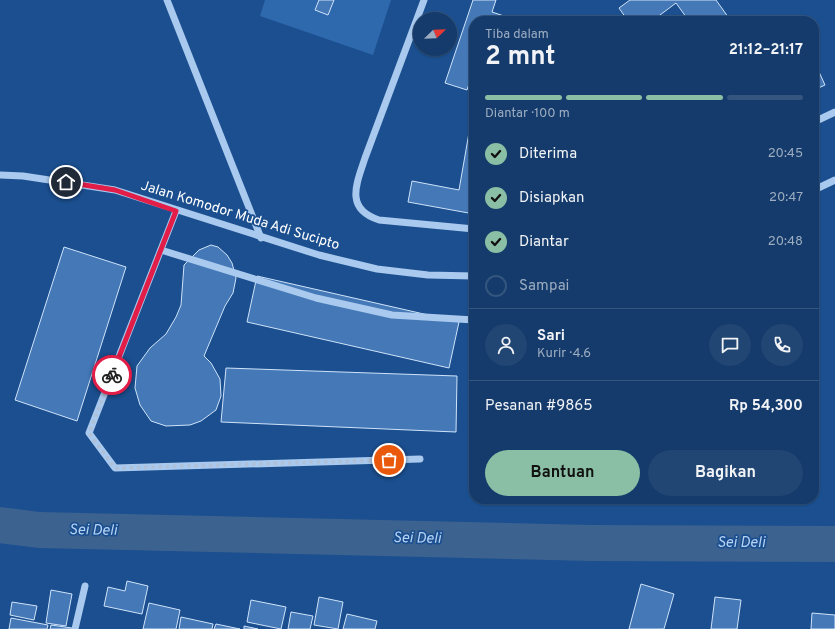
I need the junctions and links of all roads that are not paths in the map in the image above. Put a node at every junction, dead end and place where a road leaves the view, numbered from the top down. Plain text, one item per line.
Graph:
1 (167, 0) edge
2 (424, 0) edge
3 (835, 112) edge
4 (819, 120) edge
5 (0, 175) edge
6 (835, 180) edge
7 (819, 188) edge
8 (176, 211) junction
9 (469, 229) edge
10 (261, 238) junction
11 (161, 250) junction
12 (469, 276) edge
13 (469, 320) edge
14 (420, 459) dead end
15 (85, 586) dead end
16 (76, 629) edge

1 - 10 street
2 - 9 street
3 - 4 street
5 - 8 street, Jalan Komodor Muda Adi Sucipto
6 - 7 street
8 - 10 street, Jalan Komodor Muda Adi Sucipto
8 - 11 street
10 - 12 street, Jalan Komodor Muda Adi Sucipto
11 - 13 street
11 - 14 street
15 - 16 street

